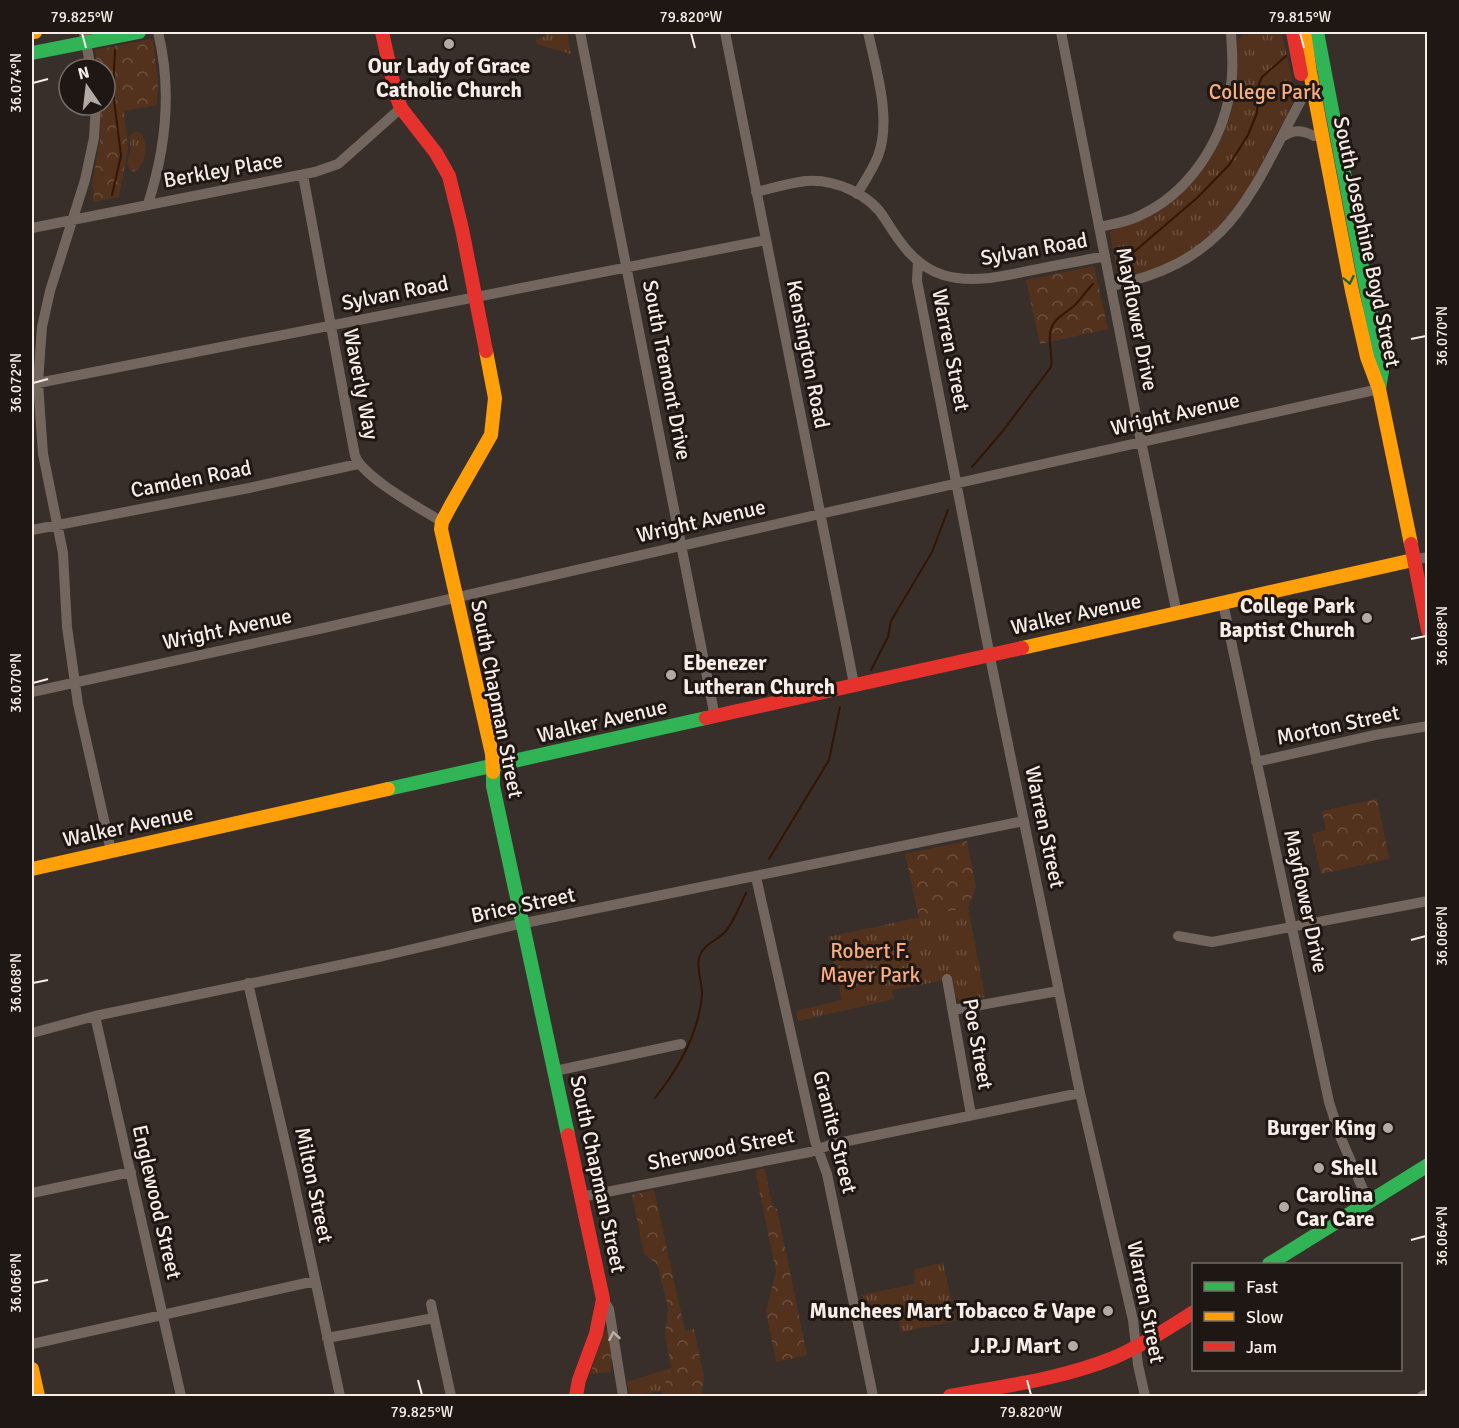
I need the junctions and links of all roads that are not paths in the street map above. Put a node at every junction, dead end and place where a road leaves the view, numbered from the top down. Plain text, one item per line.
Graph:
1 (139, 32) edge
2 (158, 32) edge
3 (382, 32) edge
4 (580, 32) edge
5 (725, 32) edge
6 (868, 32) edge
7 (1061, 32) edge
8 (1231, 32) edge
9 (1293, 32) edge
10 (1305, 32) edge
11 (1317, 32) edge
12 (1325, 32) edge
13 (85, 37) edge
14 (32, 53) edge
15 (89, 57) edge
16 (1323, 68) junction
17 (1305, 93) junction
18 (401, 108) junction
19 (95, 117) edge
20 (1314, 136) junction
21 (1282, 137) junction
22 (303, 175) junction
23 (756, 192) junction
24 (857, 194) junction
25 (148, 204) junction
26 (71, 220) junction
27 (1099, 227) junction
28 (1338, 227) junction
29 (32, 228) edge
30 (766, 240) junction
31 (1105, 256) junction
32 (918, 262) junction
33 (626, 268) junction
34 (1111, 286) junction
35 (476, 296) junction
36 (331, 325) junction
37 (35, 383) edge
38 (1379, 389) junction
39 (1141, 441) junction
40 (358, 464) junction
41 (957, 483) junction
42 (820, 514) junction
43 (442, 522) junction
44 (58, 525) junction
45 (32, 530) edge
46 (681, 545) junction
47 (1428, 557) edge
48 (1413, 560) junction
49 (456, 597) junction
50 (1223, 603) junction
51 (1177, 614) junction
52 (1428, 630) edge
53 (989, 654) junction
54 (76, 681) junction
55 (854, 684) junction
56 (32, 692) edge
57 (715, 717) junction
58 (1428, 726) edge
59 (1256, 762) junction
60 (493, 767) junction
61 (1024, 821) junction
62 (111, 851) junction
63 (32, 869) edge
64 (756, 877) junction
65 (1428, 901) edge
66 (524, 924) junction
67 (1292, 927) junction
68 (1178, 936) dead end
69 (947, 980) dead end
70 (248, 982) junction
71 (1058, 991) junction
72 (953, 1010) junction
73 (95, 1016) junction
74 (32, 1033) edge
75 (681, 1044) dead end
76 (555, 1071) junction
77 (1080, 1093) junction
78 (971, 1115) junction
79 (819, 1149) junction
80 (1428, 1165) edge
81 (130, 1172) junction
82 (32, 1193) edge
83 (581, 1197) junction
84 (1368, 1201) junction
85 (1271, 1263) edge
86 (315, 1281) junction
87 (603, 1299) junction
88 (431, 1304) dead end
89 (1192, 1313) edge
90 (162, 1315) junction
91 (434, 1318) junction
92 (327, 1338) junction
93 (32, 1344) edge
94 (1136, 1347) junction
95 (32, 1369) edge
96 (1428, 1394) edge
97 (38, 1396) edge
98 (181, 1396) edge
99 (340, 1396) edge
100 (451, 1396) edge
101 (576, 1396) edge
102 (623, 1396) edge
103 (873, 1396) edge
104 (950, 1396) edge
105 (1145, 1396) edge
106 (1422, 1396) edge

1 - 13 street
2 - 25 street
3 - 18 street
4 - 33 street, South Tremont Drive
5 - 23 street, Kensington Road
6 - 24 street
7 - 27 street, Mayflower Drive
8 - 27 street
9 - 17 street
10 - 28 street, South Josephine Boyd Street
11 - 16 street, South Josephine Boyd Street
12 - 16 street
13 - 14 street
13 - 15 street
16 - 38 street, South Josephine Boyd Street
17 - 20 street
17 - 21 street
18 - 22 street, Berkley Place
18 - 35 street
19 - 26 street
20 - 21 street
20 - 28 street
21 - 34 street
22 - 25 street, Berkley Place
22 - 36 street, Waverly Way
23 - 24 street, Sylvan Road
23 - 30 street, Kensington Road
24 - 32 street, Sylvan Road
25 - 26 street, Berkley Place
26 - 29 street, Berkley Place
26 - 37 street
27 - 31 street, Mayflower Drive
28 -> 38 street, South Josephine Boyd Street
30 - 33 street, Sylvan Road
30 - 42 street, Kensington Road
31 - 32 street, Sylvan Road
31 - 34 street, Mayflower Drive
32 - 41 street, Warren Street
33 - 35 street, Sylvan Road
33 - 46 street, South Tremont Drive
34 - 39 street, Mayflower Drive
35 - 36 street, Sylvan Road
35 - 43 street
36 - 37 street, Sylvan Road
36 - 40 street, Waverly Way
37 - 44 street
38 - 39 street, Wright Avenue
38 - 48 street, South Josephine Boyd Street
39 - 41 street, Wright Avenue
39 - 51 street, Mayflower Drive
40 - 43 street, Waverly Way
40 - 44 street, Camden Road
41 - 42 street, Wright Avenue
41 - 53 street, Warren Street
42 - 46 street, Wright Avenue
42 - 55 street, Kensington Road
43 - 49 street, South Chapman Street
44 - 45 street, Camden Road
44 - 54 street
46 - 49 street, Wright Avenue
46 - 57 street, South Tremont Drive
47 - 48 street, Walker Avenue
48 - 50 street, Walker Avenue
48 - 52 street, South Josephine Boyd Street
49 - 54 street, Wright Avenue
49 - 60 street, South Chapman Street
50 - 51 street, Walker Avenue
50 - 59 street, Mayflower Drive
51 - 53 street, Walker Avenue
53 - 55 street, Walker Avenue
53 - 61 street, Warren Street
54 - 56 street, Wright Avenue
54 - 62 street
55 - 57 street, Walker Avenue
57 - 60 street, Walker Avenue
58 - 59 street, Morton Street
59 - 67 street, Mayflower Drive
60 - 62 street, Walker Avenue
60 - 66 street, South Chapman Street
61 - 64 street, Brice Street
61 - 71 street, Warren Street
62 - 63 street, Walker Avenue
64 - 66 street, Brice Street
64 - 79 street, Granite Street
65 - 67 street
66 - 70 street, Brice Street
66 - 76 street, South Chapman Street
67 - 68 street
67 - 84 street, Mayflower Drive
69 - 72 street, Poe Street
70 - 73 street, Brice Street
70 - 86 street, Milton Street
71 - 72 street
71 - 77 street, Warren Street
72 - 78 street, Poe Street
73 - 74 street, Brice Street
73 - 81 street, Englewood Street
75 - 76 street
76 - 83 street, South Chapman Street
77 - 78 street, Sherwood Street
77 - 94 street, Warren Street
78 - 79 street, Sherwood Street
79 - 83 street, Sherwood Street
79 - 103 street, Granite Street
80 - 84 street
81 - 82 street
81 - 90 street, Englewood Street
83 - 87 street, South Chapman Street
84 - 85 street
86 - 90 street
86 - 92 street, Milton Street
87 - 101 street, South Chapman Street
102 -> 87 street
88 - 91 street
89 - 94 street
90 - 93 street
90 - 98 street, Englewood Street
91 - 92 street
91 - 100 street
92 - 99 street, Milton Street
94 - 104 street
94 - 105 street, Warren Street
95 - 97 street
96 - 106 street

